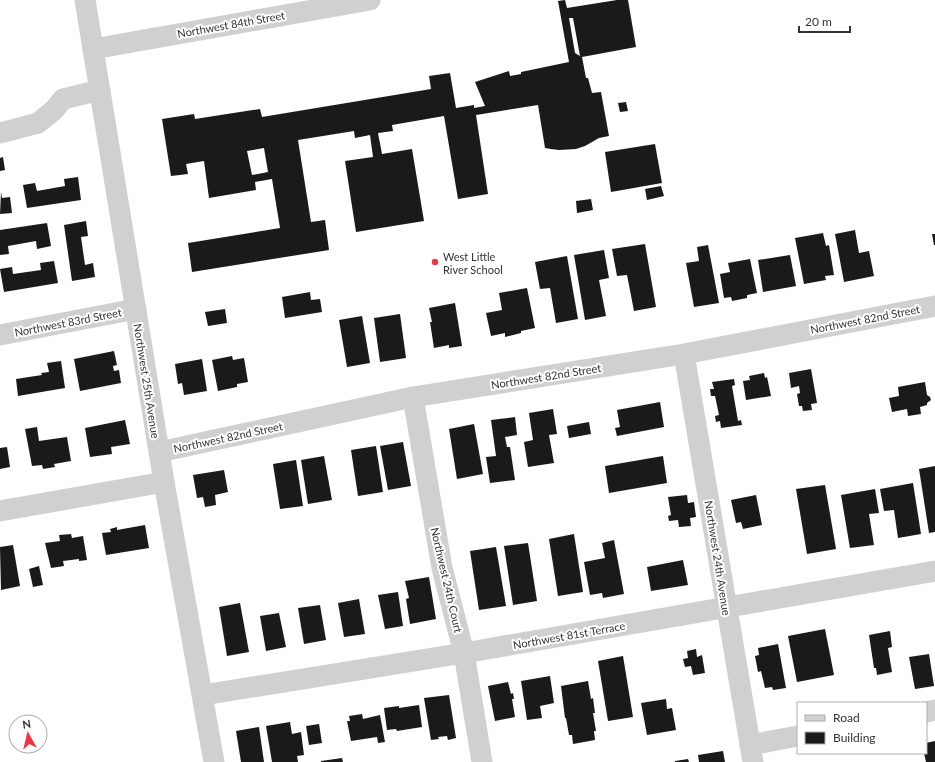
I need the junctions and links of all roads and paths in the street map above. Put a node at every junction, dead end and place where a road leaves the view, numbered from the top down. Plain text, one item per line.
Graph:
1 (85, 0) edge
2 (370, 0) edge
3 (267, 8) edge
4 (93, 49) junction
5 (100, 90) junction
6 (0, 133) edge
7 (935, 306) edge
8 (136, 309) junction
9 (0, 335) edge
10 (684, 354) junction
11 (413, 397) junction
12 (159, 452) junction
13 (164, 482) junction
14 (0, 511) edge
15 (935, 571) edge
16 (726, 607) junction
17 (464, 653) junction
18 (203, 695) junction
19 (797, 736) edge
20 (751, 753) edge
21 (214, 762) edge
22 (482, 762) edge

1 - 4 street, Northwest 25th Avenue
2 - 3 street, Northwest 84th Street
3 - 4 street, Northwest 84th Street
4 - 5 street, Northwest 25th Avenue
5 - 6 street
5 - 8 street, Northwest 25th Avenue
7 - 10 street, Northwest 82nd Street
8 - 9 street, Northwest 83rd Street
8 - 12 street, Northwest 25th Avenue
10 - 11 street, Northwest 82nd Street
10 - 16 street, Northwest 24th Avenue
11 - 12 street, Northwest 82nd Street
11 - 17 street, Northwest 24th Court
12 - 13 street, Northwest 25th Avenue
13 - 14 street
13 - 18 street, Northwest 25th Avenue
15 - 16 street, Northwest 81st Terrace
16 - 17 street, Northwest 81st Terrace
16 - 20 street, Northwest 24th Avenue
17 - 18 street, Northwest 81st Terrace
17 - 22 street, Northwest 24th Court
18 - 21 street, Northwest 25th Avenue
19 - 20 street

